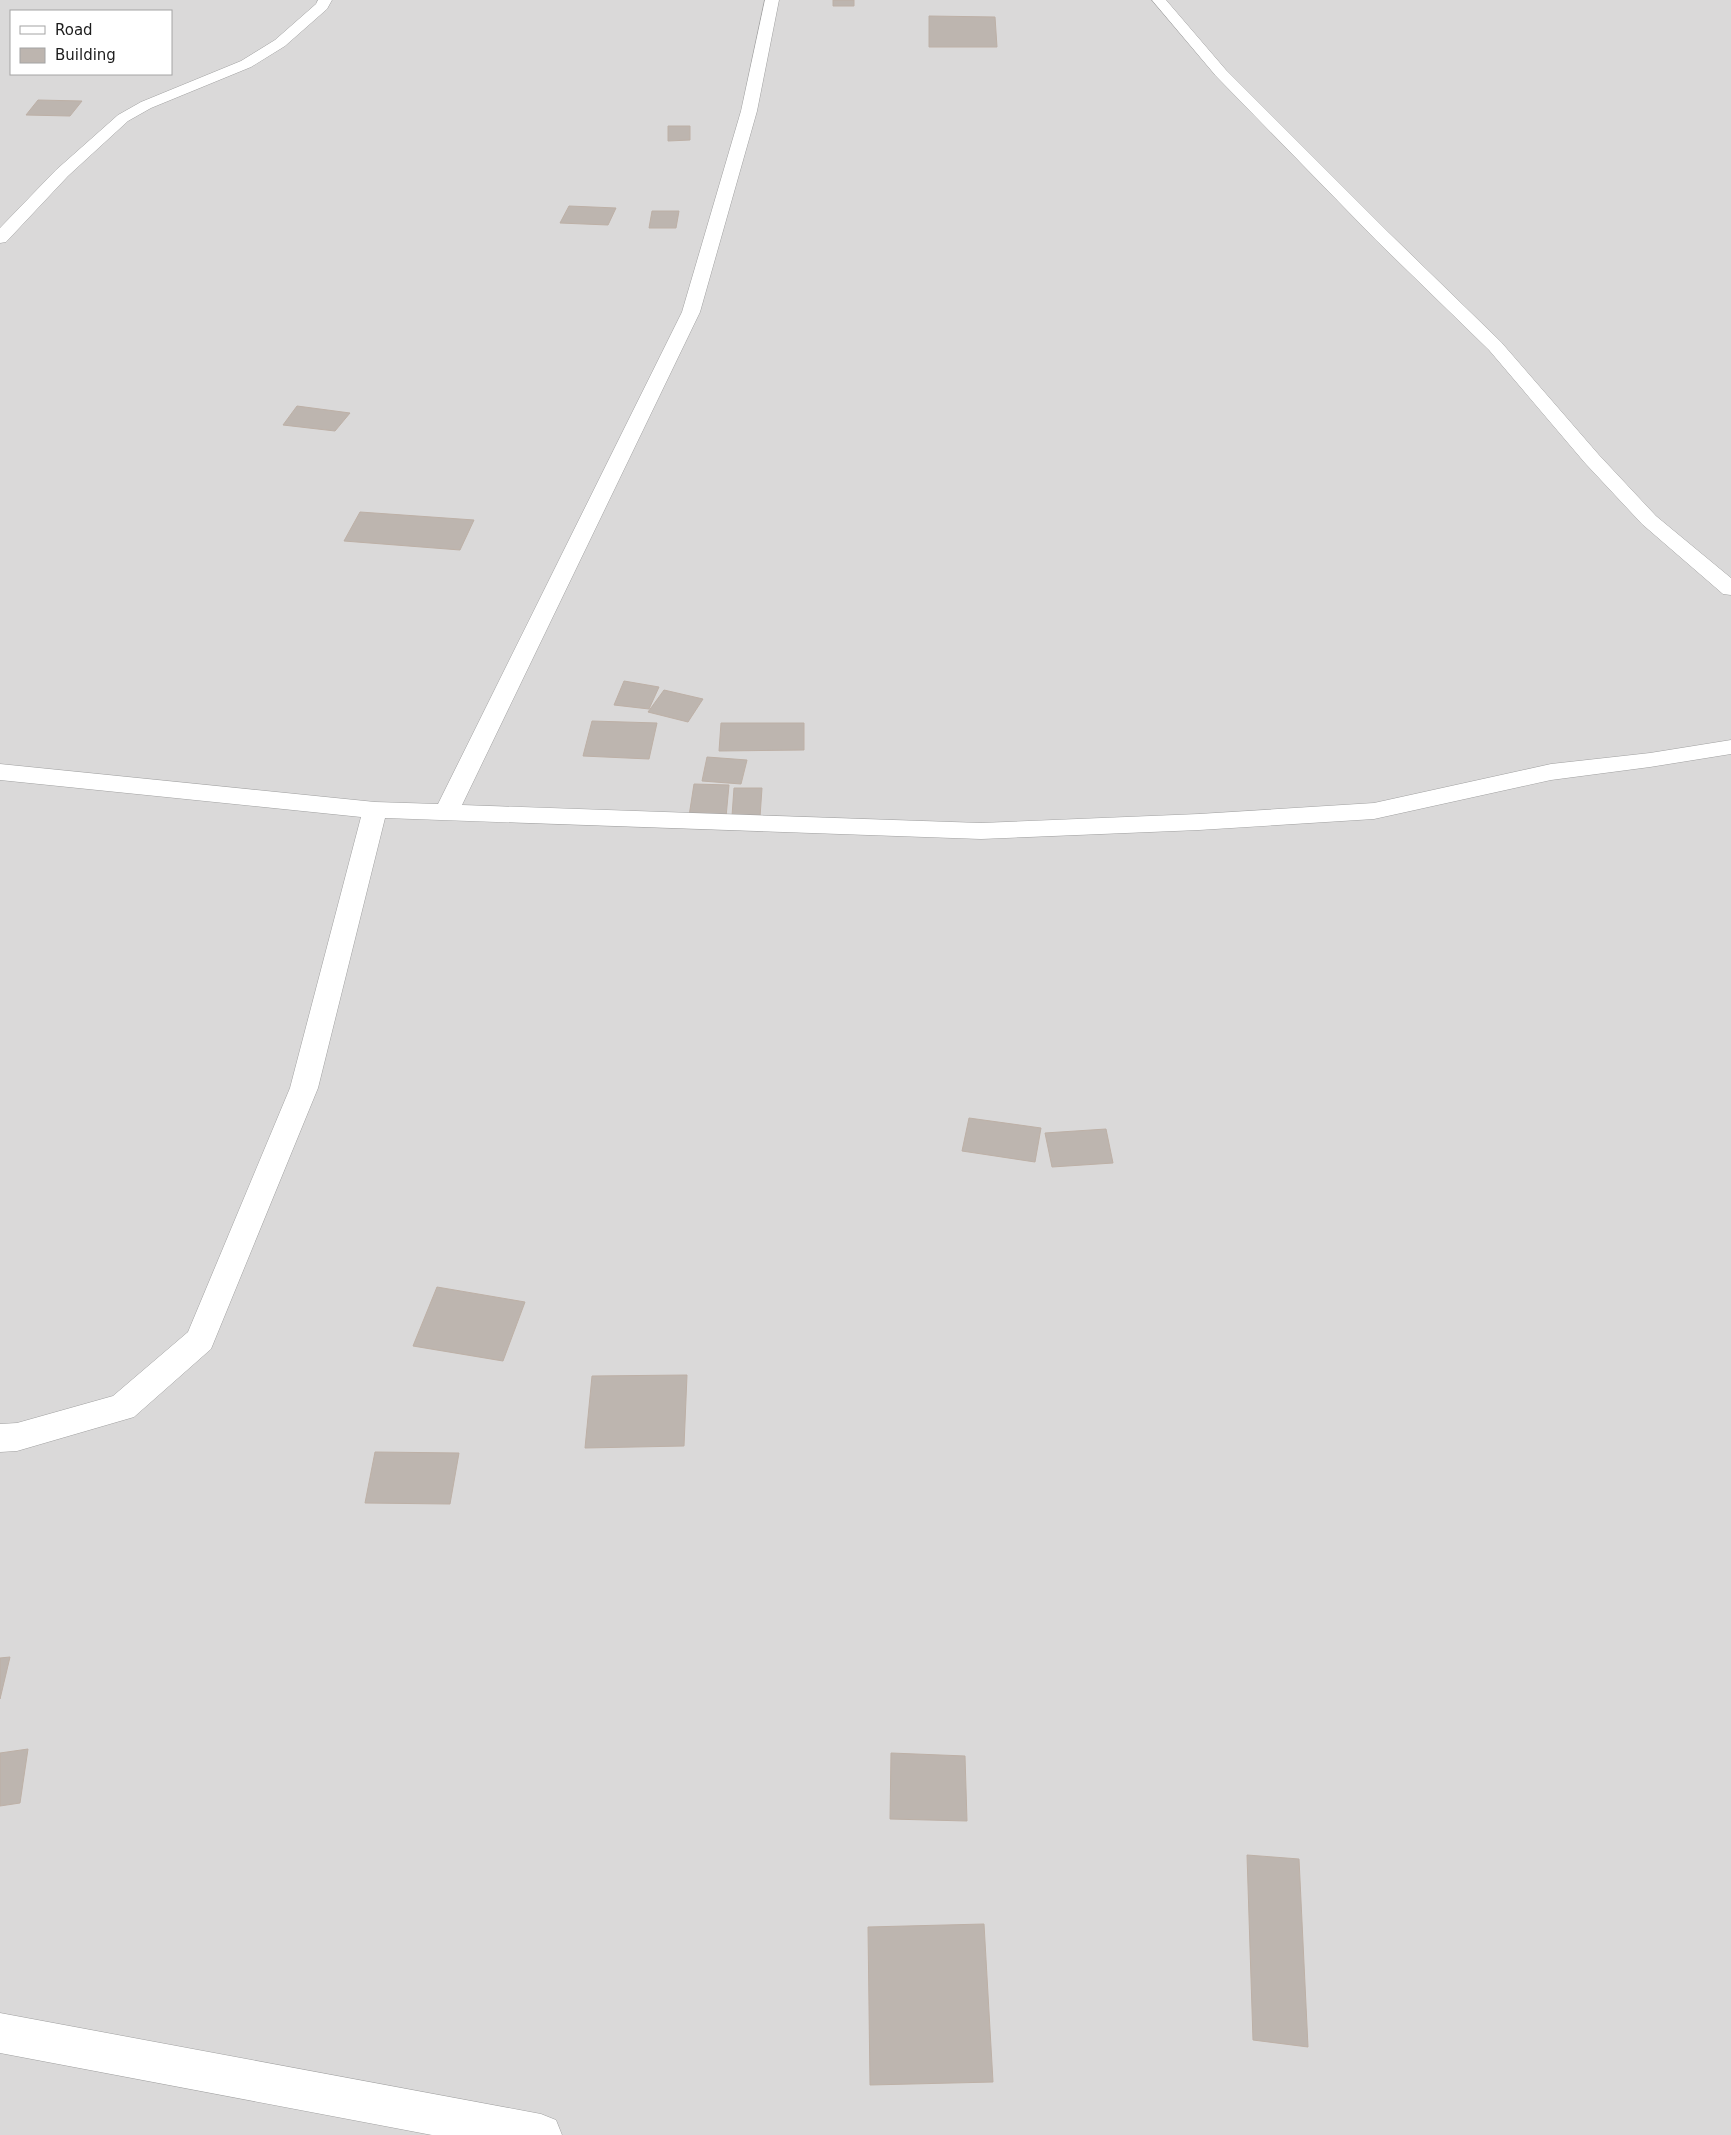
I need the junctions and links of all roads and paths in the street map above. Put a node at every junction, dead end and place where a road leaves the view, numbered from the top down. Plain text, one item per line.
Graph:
1 (325, 0) edge
2 (772, 0) edge
3 (1159, 0) edge
4 (0, 238) edge
5 (1731, 589) edge
6 (1731, 747) edge
7 (0, 772) edge
8 (375, 810) junction
9 (446, 812) junction
10 (0, 1438) edge
11 (0, 2033) edge
12 (540, 2135) edge

1 - 4 street
2 - 9 street
3 - 5 street
6 - 9 street
7 - 8 street
8 - 9 street
8 - 10 street
11 - 12 street

